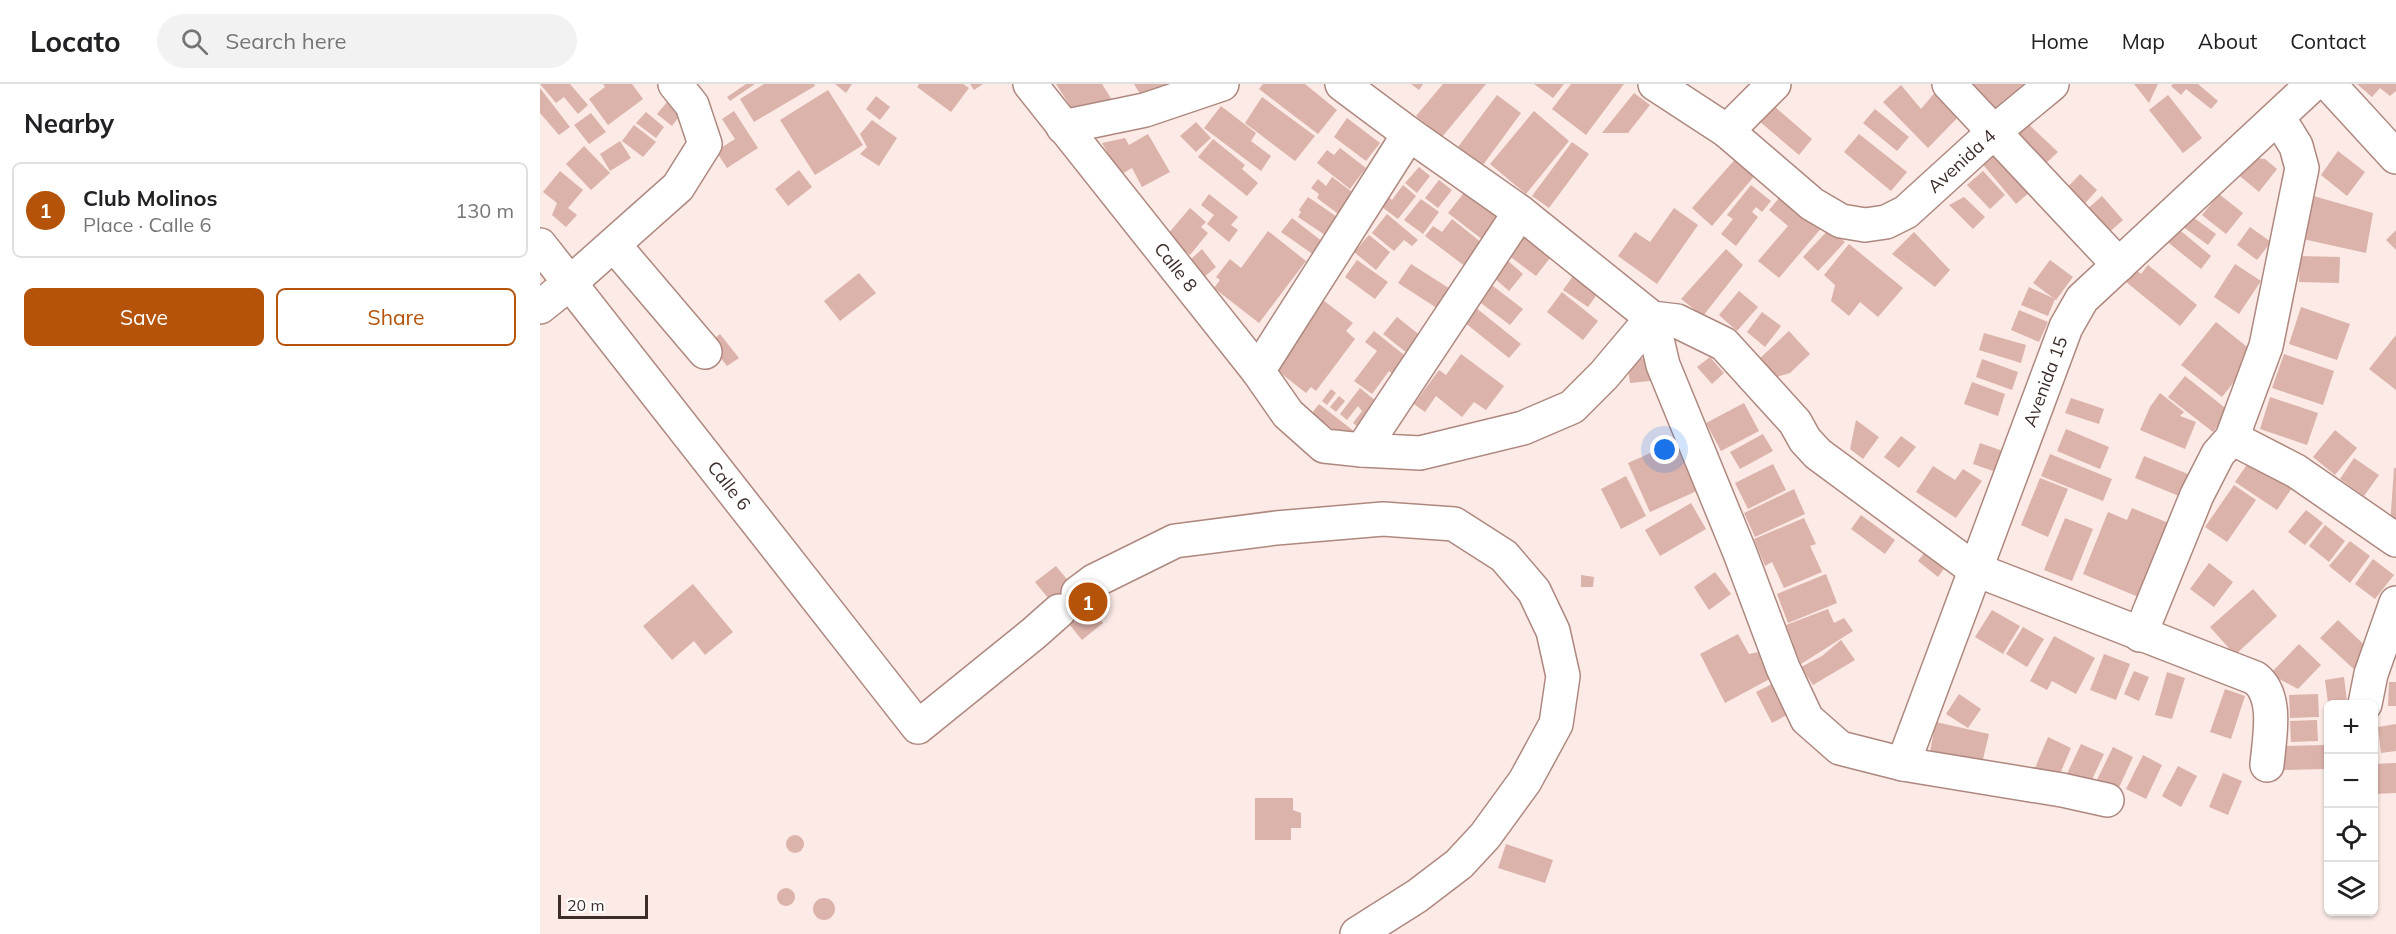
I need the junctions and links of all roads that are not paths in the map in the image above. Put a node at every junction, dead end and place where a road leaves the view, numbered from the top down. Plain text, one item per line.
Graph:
1 (675, 84) edge
2 (1029, 84) edge
3 (1222, 84) edge
4 (1342, 84) edge
5 (1655, 84) edge
6 (1774, 84) edge
7 (1949, 84) edge
8 (2052, 84) edge
9 (2313, 84) edge
10 (2329, 84) edge
11 (2278, 117) junction
12 (1063, 127) junction
13 (1727, 131) junction
14 (1995, 131) junction
15 (1409, 134) junction
16 (2396, 158) edge
17 (1520, 212) junction
18 (540, 245) edge
19 (614, 245) junction
20 (2119, 265) junction
21 (570, 283) junction
22 (540, 307) edge
23 (1652, 318) junction
24 (705, 352) dead end
25 (1258, 371) junction
26 (2232, 438) junction
27 (1362, 450) junction
28 (2396, 540) edge
29 (1974, 569) junction
30 (2396, 603) edge
31 (2140, 635) junction
32 (2366, 700) edge
33 (1903, 764) junction
34 (2267, 765) dead end
35 (2106, 800) dead end
36 (1357, 934) edge

1 - 19 street
2 - 12 street, Calle 8
3 - 12 street
4 - 15 street
5 - 13 street
6 - 13 street
7 - 14 street
8 - 14 street, Avenida 4
9 - 11 street, Avenida 15
10 - 16 street
11 - 20 street, Avenida 15
11 - 26 street
12 - 25 street, Calle 8
13 - 14 street, Avenida 4
14 - 20 street
15 - 17 street
15 - 25 street
17 - 23 street
17 - 27 street
18 - 21 street, Calle 6
19 - 21 street
19 - 24 street
20 - 29 street, Avenida 15
21 - 22 street
21 - 36 street, Calle 6
23 - 27 street
23 - 29 street
23 - 33 street
25 - 27 street, Calle 8
26 - 28 street
26 - 31 street
29 - 31 street
29 - 33 street, Avenida 15
30 - 32 street
31 - 34 street
33 - 35 street

